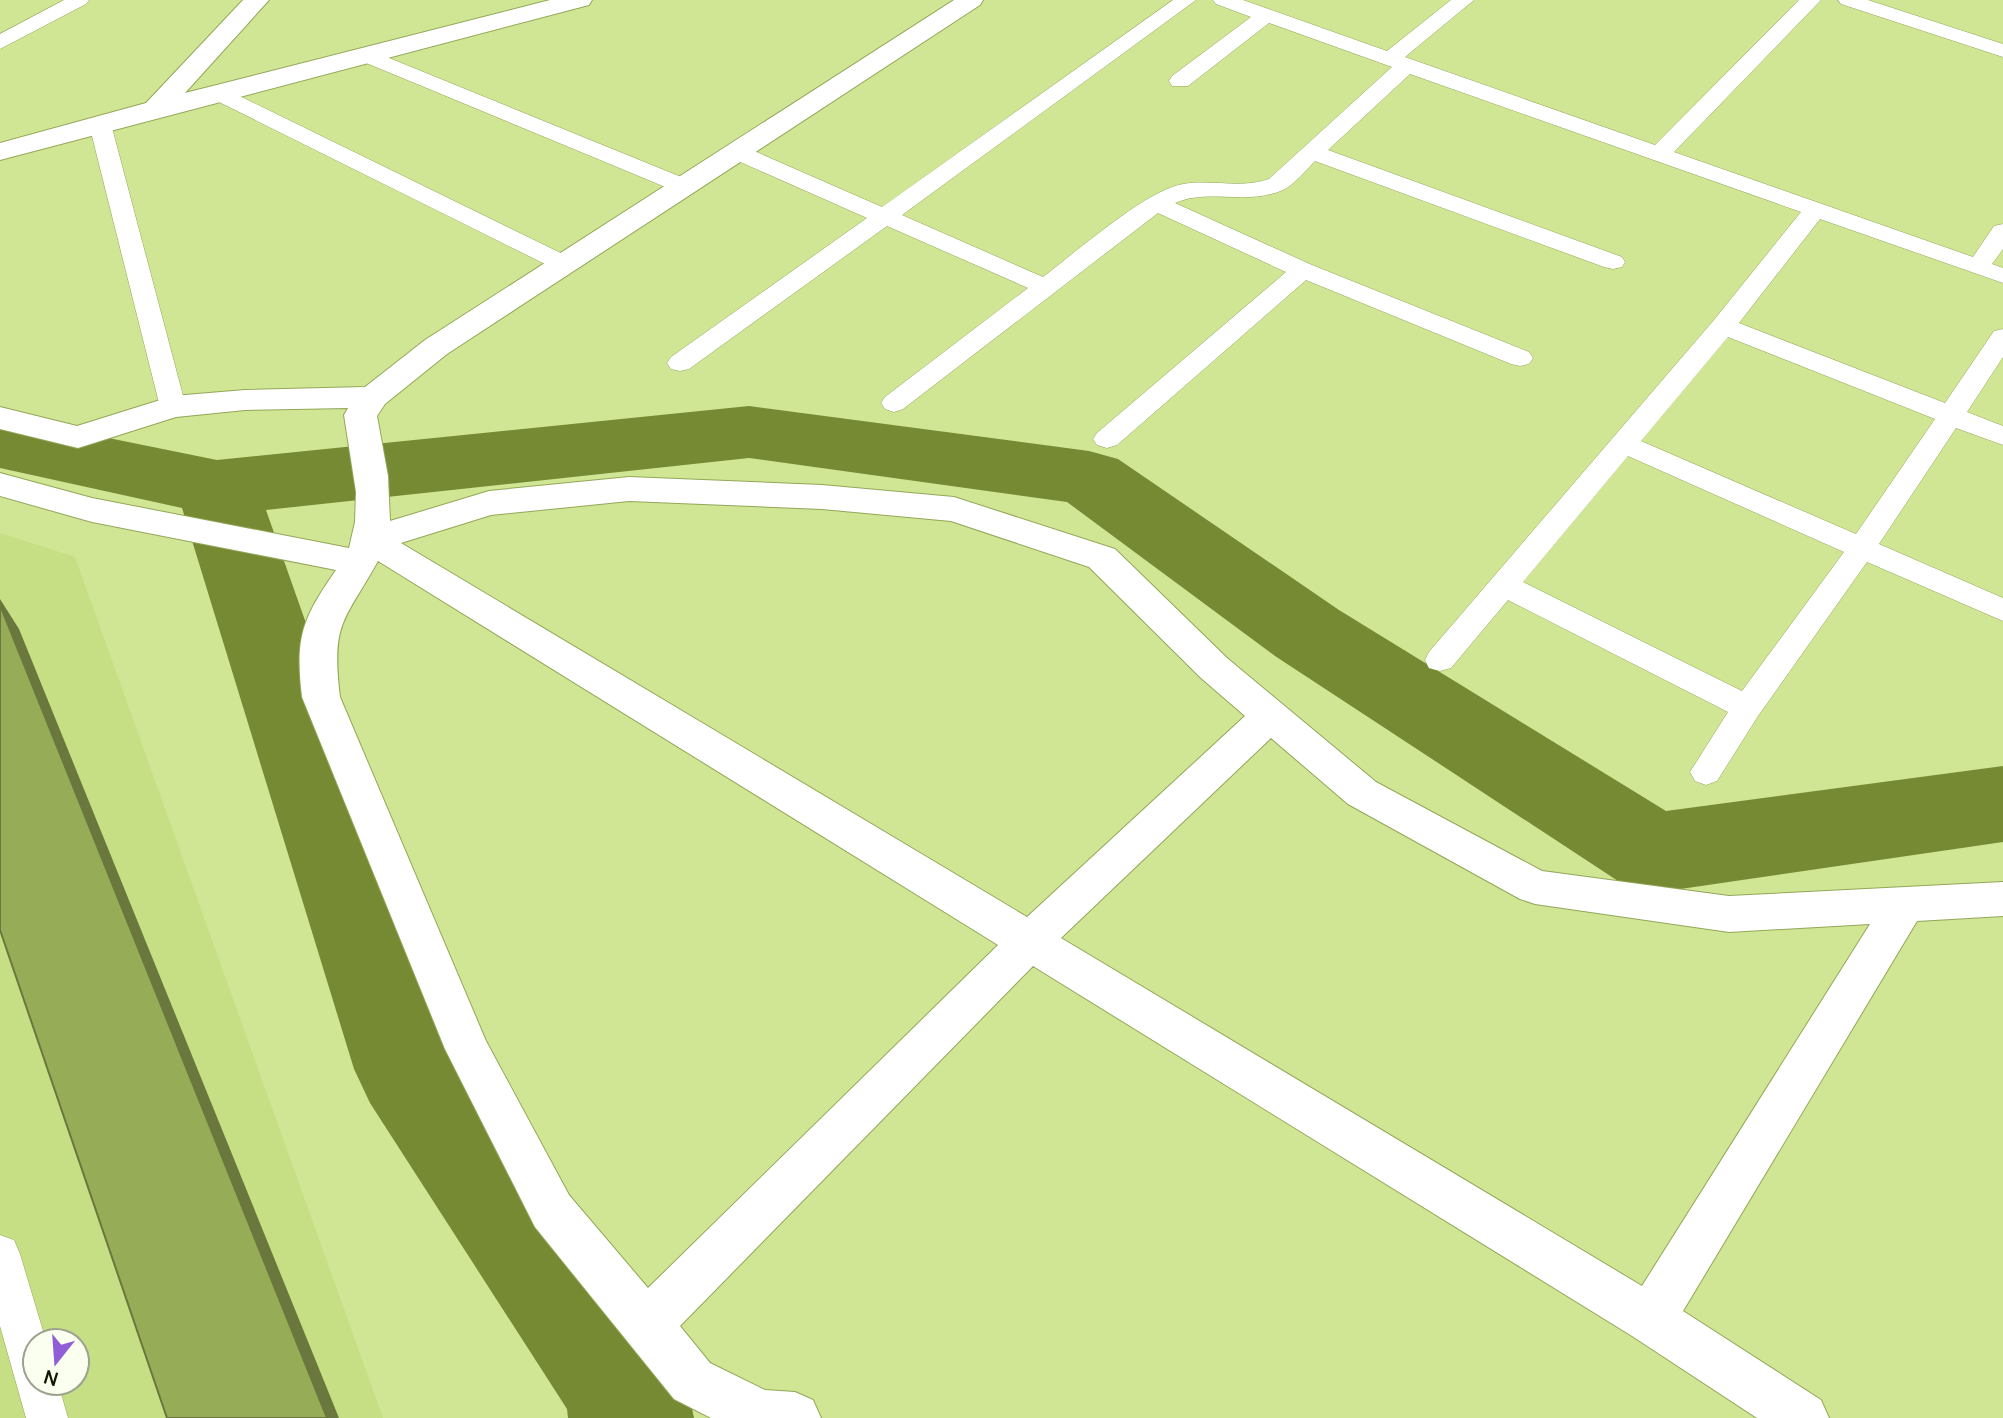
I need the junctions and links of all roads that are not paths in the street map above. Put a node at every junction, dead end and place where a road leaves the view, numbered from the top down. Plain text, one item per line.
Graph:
1 (79, 0) edge
2 (257, 0) edge
3 (580, 0) edge
4 (971, 0) edge
5 (1186, 0) edge
6 (1223, 0) edge
7 (1464, 0) edge
8 (1811, 0) edge
9 (1849, 0) edge
10 (1268, 9) edge
11 (0, 43) edge
12 (2003, 51) edge
13 (367, 55) junction
14 (1398, 62) junction
15 (1180, 81) dead end
16 (219, 93) junction
17 (156, 108) junction
18 (100, 124) junction
19 (0, 152) edge
20 (737, 152) junction
21 (1312, 152) junction
22 (1659, 154) junction
23 (683, 186) junction
24 (1156, 203) junction
25 (1816, 209) junction
26 (884, 216) junction
27 (2003, 231) edge
28 (1613, 262) dead end
29 (564, 264) junction
30 (1978, 267) junction
31 (1303, 270) junction
32 (2003, 275) edge
33 (1046, 287) junction
34 (1723, 326) junction
35 (2003, 337) edge
36 (1520, 358) dead end
37 (680, 363) dead end
38 (894, 403) dead end
39 (367, 406) junction
40 (173, 407) junction
41 (1953, 416) junction
42 (0, 418) edge
43 (2003, 436) edge
44 (1107, 439) dead end
45 (1624, 444) junction
46 (0, 484) edge
47 (364, 543) junction
48 (1862, 548) junction
49 (1505, 586) junction
50 (2003, 610) edge
51 (1440, 660) dead end
52 (1747, 708) junction
53 (1270, 716) junction
54 (1706, 772) dead end
55 (2003, 899) edge
56 (1905, 904) junction
57 (1031, 940) junction
58 (0, 1254) edge
59 (1650, 1319) junction
60 (645, 1325) junction
61 (21, 1327) edge
62 (41, 1397) edge
63 (47, 1418) edge
64 (785, 1418) edge
65 (1803, 1418) edge

1 - 11 lane
2 - 17 street
3 - 13 street
4 - 20 street
5 - 26 lane
6 - 10 lane
7 - 14 lane
8 - 22 lane
9 - 12 lane
10 - 14 lane
10 - 15 lane
13 - 16 street
13 - 23 lane
14 - 21 lane
14 - 22 lane
16 - 17 street
16 - 29 lane
17 - 18 street
18 - 19 street
18 - 40 lane
20 - 23 street
20 - 26 lane
21 - 24 lane
21 - 28 lane
22 - 25 lane
23 - 29 street
24 - 31 lane
24 - 33 lane
25 - 30 lane
25 - 34 lane
26 - 33 lane
26 - 37 lane
27 - 30 lane
29 - 39 street
30 - 32 lane
31 - 36 lane
31 - 44 lane
33 - 38 lane
34 - 41 lane
34 - 45 lane
35 - 41 lane
39 - 40 street
39 - 47 street
40 - 42 street
41 - 43 lane
41 - 48 lane
45 - 48 lane
45 - 49 lane
46 - 47 street
47 - 53 street
47 - 57 street
47 - 60 street
48 - 50 lane
48 - 52 lane
49 - 51 lane
49 - 52 lane
52 - 54 lane
53 - 56 street
53 - 57 street
55 - 56 street
56 - 59 street
57 - 59 street
57 - 60 street
58 - 61 lane
59 - 65 street
60 - 64 street
62 - 63 lane

